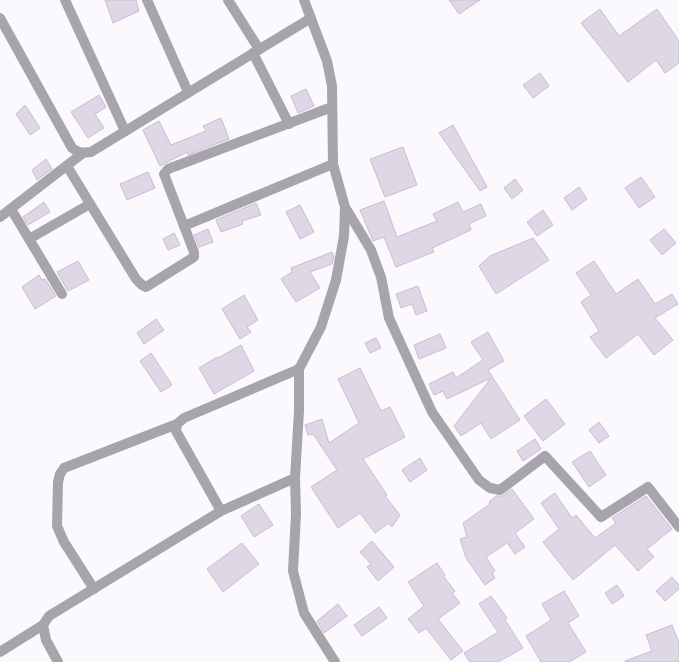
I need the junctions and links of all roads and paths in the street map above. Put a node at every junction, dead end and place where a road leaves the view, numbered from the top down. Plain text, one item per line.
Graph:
1 (65, 0) edge
2 (146, 0) edge
3 (228, 0) edge
4 (304, 0) edge
5 (0, 18) edge
6 (311, 18) junction
7 (256, 51) junction
8 (188, 92) junction
9 (332, 108) junction
10 (289, 124) junction
11 (125, 131) junction
12 (83, 153) junction
13 (333, 164) junction
14 (67, 166) junction
15 (90, 204) junction
16 (344, 207) junction
17 (11, 209) junction
18 (0, 217) edge
19 (184, 226) junction
20 (29, 239) junction
21 (62, 294) dead end
22 (300, 369) junction
23 (177, 424) junction
24 (295, 478) junction
25 (222, 511) junction
26 (679, 527) edge
27 (94, 588) junction
28 (43, 625) junction
29 (0, 652) edge
30 (58, 662) edge
31 (335, 662) edge

1 - 11 street
2 - 8 street
3 - 7 street
4 - 6 street
5 - 12 street
6 - 7 street
6 - 9 street
7 - 8 street
7 - 10 street
8 - 11 street
9 - 10 street
9 - 13 street
10 - 19 street
11 - 12 street
12 - 14 street
13 - 16 street
13 - 19 street
14 - 15 street
14 - 17 street
15 - 19 street
15 - 20 street
16 - 22 street
16 - 26 street
17 - 18 street
17 - 20 street
20 - 21 street
22 - 23 street
22 - 24 street
23 - 25 street
23 - 27 street
24 - 25 street
24 - 31 street
25 - 27 street
27 - 28 street
28 - 29 street
28 - 30 street

